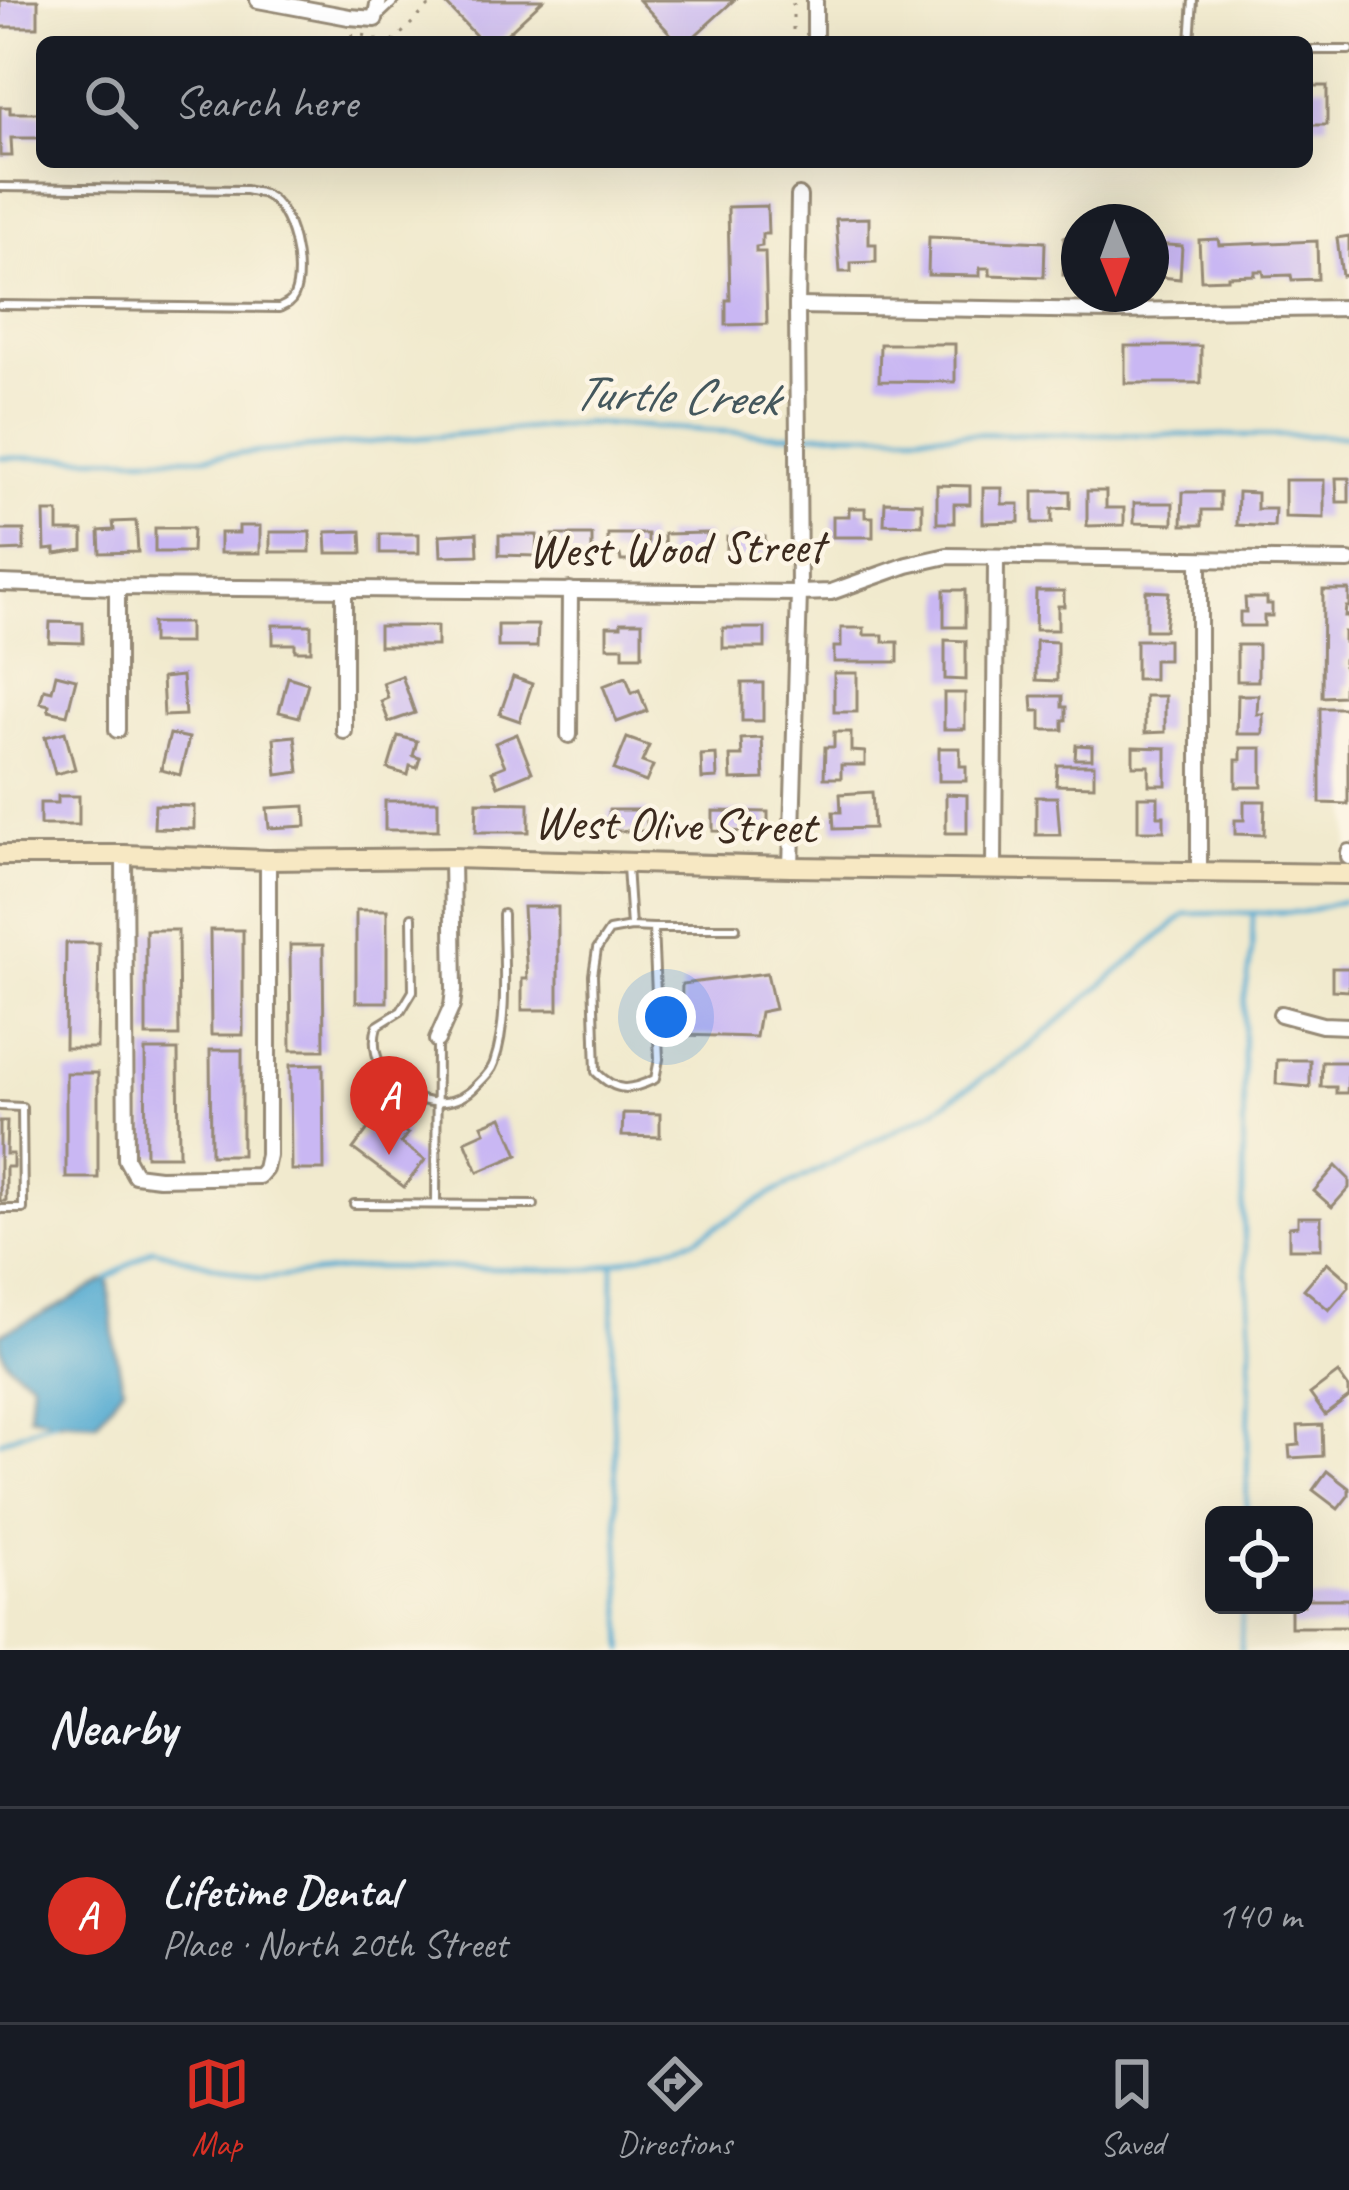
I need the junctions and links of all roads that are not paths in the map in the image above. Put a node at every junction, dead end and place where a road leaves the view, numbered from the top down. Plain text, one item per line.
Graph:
1 (258, 0) edge
2 (379, 0) edge
3 (396, 0) edge
4 (815, 0) edge
5 (1192, 0) edge
6 (298, 4) edge
7 (375, 19) junction
8 (815, 36) edge
9 (1190, 36) edge
10 (1313, 50) edge
11 (1349, 50) edge
12 (0, 187) edge
13 (799, 196) dead end
14 (0, 305) edge
15 (797, 306) junction
16 (1349, 308) edge
17 (996, 558) junction
18 (1199, 561) junction
19 (1349, 561) edge
20 (0, 583) edge
21 (117, 587) junction
22 (344, 589) junction
23 (570, 590) junction
24 (800, 593) junction
25 (117, 730) dead end
26 (344, 731) dead end
27 (568, 735) dead end
28 (0, 855) edge
29 (124, 855) junction
30 (452, 858) junction
31 (268, 860) junction
32 (627, 862) junction
33 (791, 867) junction
34 (994, 868) junction
35 (1199, 873) junction
36 (1349, 874) edge
37 (503, 914) dead end
38 (412, 917) dead end
39 (631, 927) junction
40 (652, 928) junction
41 (736, 928) dead end
42 (1281, 1014) dead end
43 (1349, 1026) edge
44 (437, 1040) joint
45 (438, 1103) junction
46 (0, 1106) edge
47 (354, 1204) dead end
48 (436, 1204) junction
49 (534, 1204) dead end
50 (0, 1209) edge

1 - 6 street
2 - 7 street
3 - 7 lane
4 - 8 street
5 - 9 lane
6 - 7 street
10 - 11 lane
12 - 14 lane
13 - 15 street
15 - 16 street
15 - 24 street
17 - 18 street, West Wood Street
17 - 24 street, West Wood Street
17 - 34 street
18 - 19 street, West Wood Street
18 - 35 street
20 - 21 street, West Wood Street
21 - 22 street, West Wood Street
21 - 25 street
22 - 23 street, West Wood Street
22 - 26 street
23 - 24 street, West Wood Street
23 - 27 street
24 - 33 street
28 - 29 main road, West Olive Street
29 - 31 main road, West Olive Street
29 - 31 street
30 - 31 main road, West Olive Street
30 - 32 main road, West Olive Street
30 - 44 street
32 - 33 main road, West Olive Street
32 - 39 lane
33 - 34 main road, West Olive Street
34 - 35 main road, West Olive Street
35 - 36 main road, West Olive Street
37 - 45 lane
38 - 45 lane
39 - 40 lane
39 - 40 lane
40 - 41 lane
42 - 43 street
44 - 45 lane
45 - 48 lane
46 - 50 lane
47 - 48 lane
48 - 49 lane

